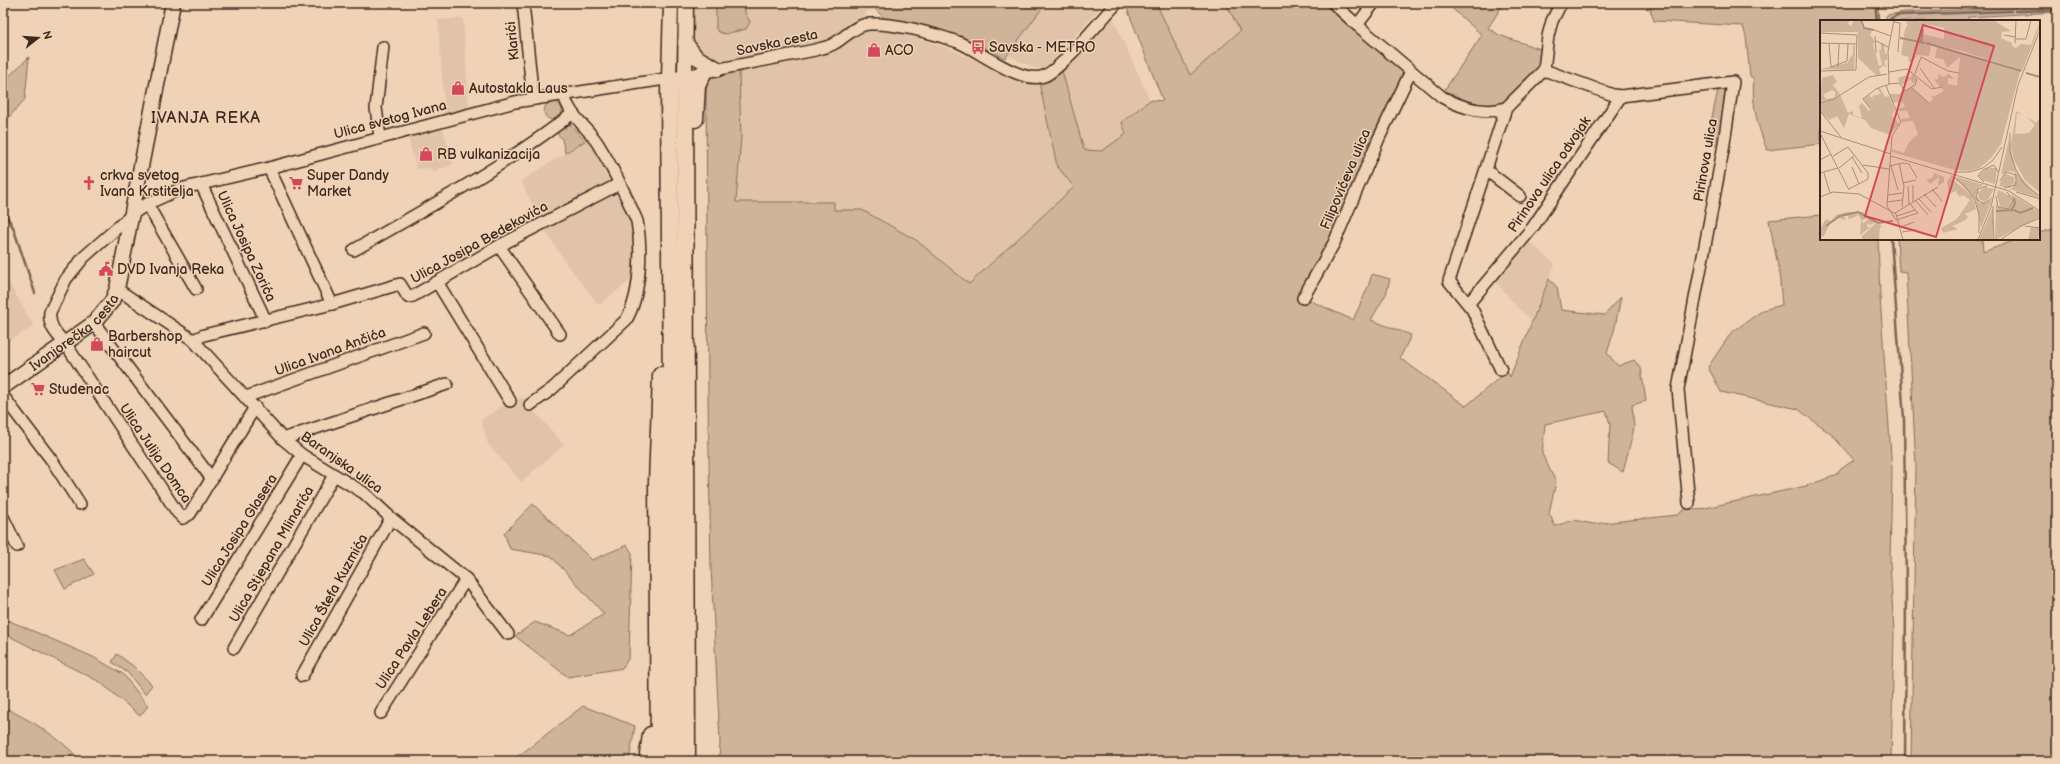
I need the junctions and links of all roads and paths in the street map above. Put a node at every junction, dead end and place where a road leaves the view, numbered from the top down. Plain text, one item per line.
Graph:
1 (173, 3) edge
2 (523, 3) edge
3 (671, 3) edge
4 (686, 3) edge
5 (1117, 3) edge
6 (1333, 3) edge
7 (1374, 3) edge
8 (1561, 3) edge
9 (1356, 25) junction
10 (685, 42) junction
11 (383, 47) dead end
12 (1544, 70) junction
13 (710, 71) junction
14 (1411, 71) junction
15 (677, 77) junction
16 (564, 94) junction
17 (1621, 96) junction
18 (533, 99) junction
19 (1506, 108) junction
20 (572, 114) junction
21 (380, 138) junction
22 (685, 155) junction
23 (269, 168) junction
24 (1486, 170) junction
25 (201, 184) junction
26 (619, 184) junction
27 (1520, 196) dead end
28 (147, 204) junction
29 (134, 213) junction
30 (499, 246) junction
31 (354, 250) dead end
32 (437, 282) junction
33 (196, 289) dead end
34 (117, 290) junction
35 (1303, 298) dead end
36 (670, 301) junction
37 (1469, 303) junction
38 (332, 304) junction
39 (49, 319) joint
40 (266, 322) junction
41 (94, 323) junction
42 (424, 333) dead end
43 (560, 334) dead end
44 (193, 340) junction
45 (65, 343) junction
46 (1501, 370) dead end
47 (447, 384) dead end
48 (3, 388) edge
49 (3, 396) edge
50 (246, 398) junction
51 (510, 401) dead end
52 (530, 405) dead end
53 (255, 407) junction
54 (284, 439) junction
55 (302, 455) junction
56 (334, 475) junction
57 (212, 479) junction
58 (1689, 503) dead end
59 (80, 504) dead end
60 (3, 517) edge
61 (391, 518) junction
62 (17, 546) dead end
63 (466, 579) junction
64 (201, 620) dead end
65 (508, 634) dead end
66 (234, 648) dead end
67 (687, 656) junction
68 (302, 676) dead end
69 (658, 682) junction
70 (381, 713) dead end
71 (647, 761) edge
72 (659, 761) edge
73 (673, 761) edge
74 (687, 761) edge
75 (698, 761) edge

1 - 29 main road, Ivanjorečka cesta
2 - 18 street, Klarići
3 - 15 main road
4 - 10 main road
5 - 13 street, Savska cesta
6 - 9 street
7 - 9 street
8 - 12 street
9 - 14 street
10 - 13 main road
10 - 15 main road
11 - 21 street
12 - 17 street, Pirinova ulica
12 - 19 street
13 - 15 street, Savska cesta
13 - 22 highway
14 - 19 street
14 - 35 street, Filipovićeva ulica
15 - 16 street, Ulica svetog Ivana
15 - 22 highway
15 - 36 highway
16 - 18 street, Ulica svetog Ivana
16 - 20 street
17 - 37 street, Pirinova ulica odvojak
17 - 58 street, Pirinova ulica
18 - 21 street, Ulica svetog Ivana
19 - 24 street
20 - 26 street
20 - 31 street
21 - 23 street, Ulica svetog Ivana
22 - 67 highway
23 - 25 street, Ulica svetog Ivana
23 - 38 street
24 - 27 street, Pirinova ulica odvojak
24 - 37 street
25 - 28 street, Ulica svetog Ivana
25 - 40 street, Ulica Josipa Zorića
26 - 30 street, Ulica Josipa Bedekovića
26 - 52 street
28 - 29 street, Ulica svetog Ivana
28 - 33 street
29 - 34 main road, Ivanjorečka cesta
29 - 39 street, Ulica svetog Ivana
30 - 32 street, Ulica Josipa Bedekovića
30 - 43 street
32 - 38 street, Ulica Josipa Bedekovića
32 - 51 street
34 - 41 main road, Ivanjorečka cesta
34 - 44 street, Baranjska ulica
36 - 69 highway
36 - 73 highway
37 - 46 street
38 - 40 street, Ulica Josipa Bedekovića
39 - 45 street, Ulica Julija Domca
40 - 44 street, Ulica Josipa Bedekovića
41 - 45 main road, Ivanjorečka cesta
41 - 57 street
42 - 50 street, Ulica Ivana Ančića
44 - 50 street, Baranjska ulica
45 - 48 main road, Ivanjorečka cesta
45 - 57 street, Ulica Julija Domca
47 - 54 street
49 - 59 street
50 - 53 street, Baranjska ulica
53 - 54 street, Baranjska ulica
53 - 57 street
54 - 55 street, Baranjska ulica
55 - 56 street, Baranjska ulica
55 - 64 street, Ulica Josipa Glasera
56 - 61 street, Baranjska ulica
56 - 66 street, Ulica Stjepana Mlinarića
60 - 62 street
61 - 63 street, Baranjska ulica
61 - 68 street, Ulica Štefa Kuzmića
63 - 65 street, Baranjska ulica
63 - 70 street, Ulica Pavla Lebera
67 - 74 highway
67 - 75 highway
69 - 71 highway
69 - 72 highway

